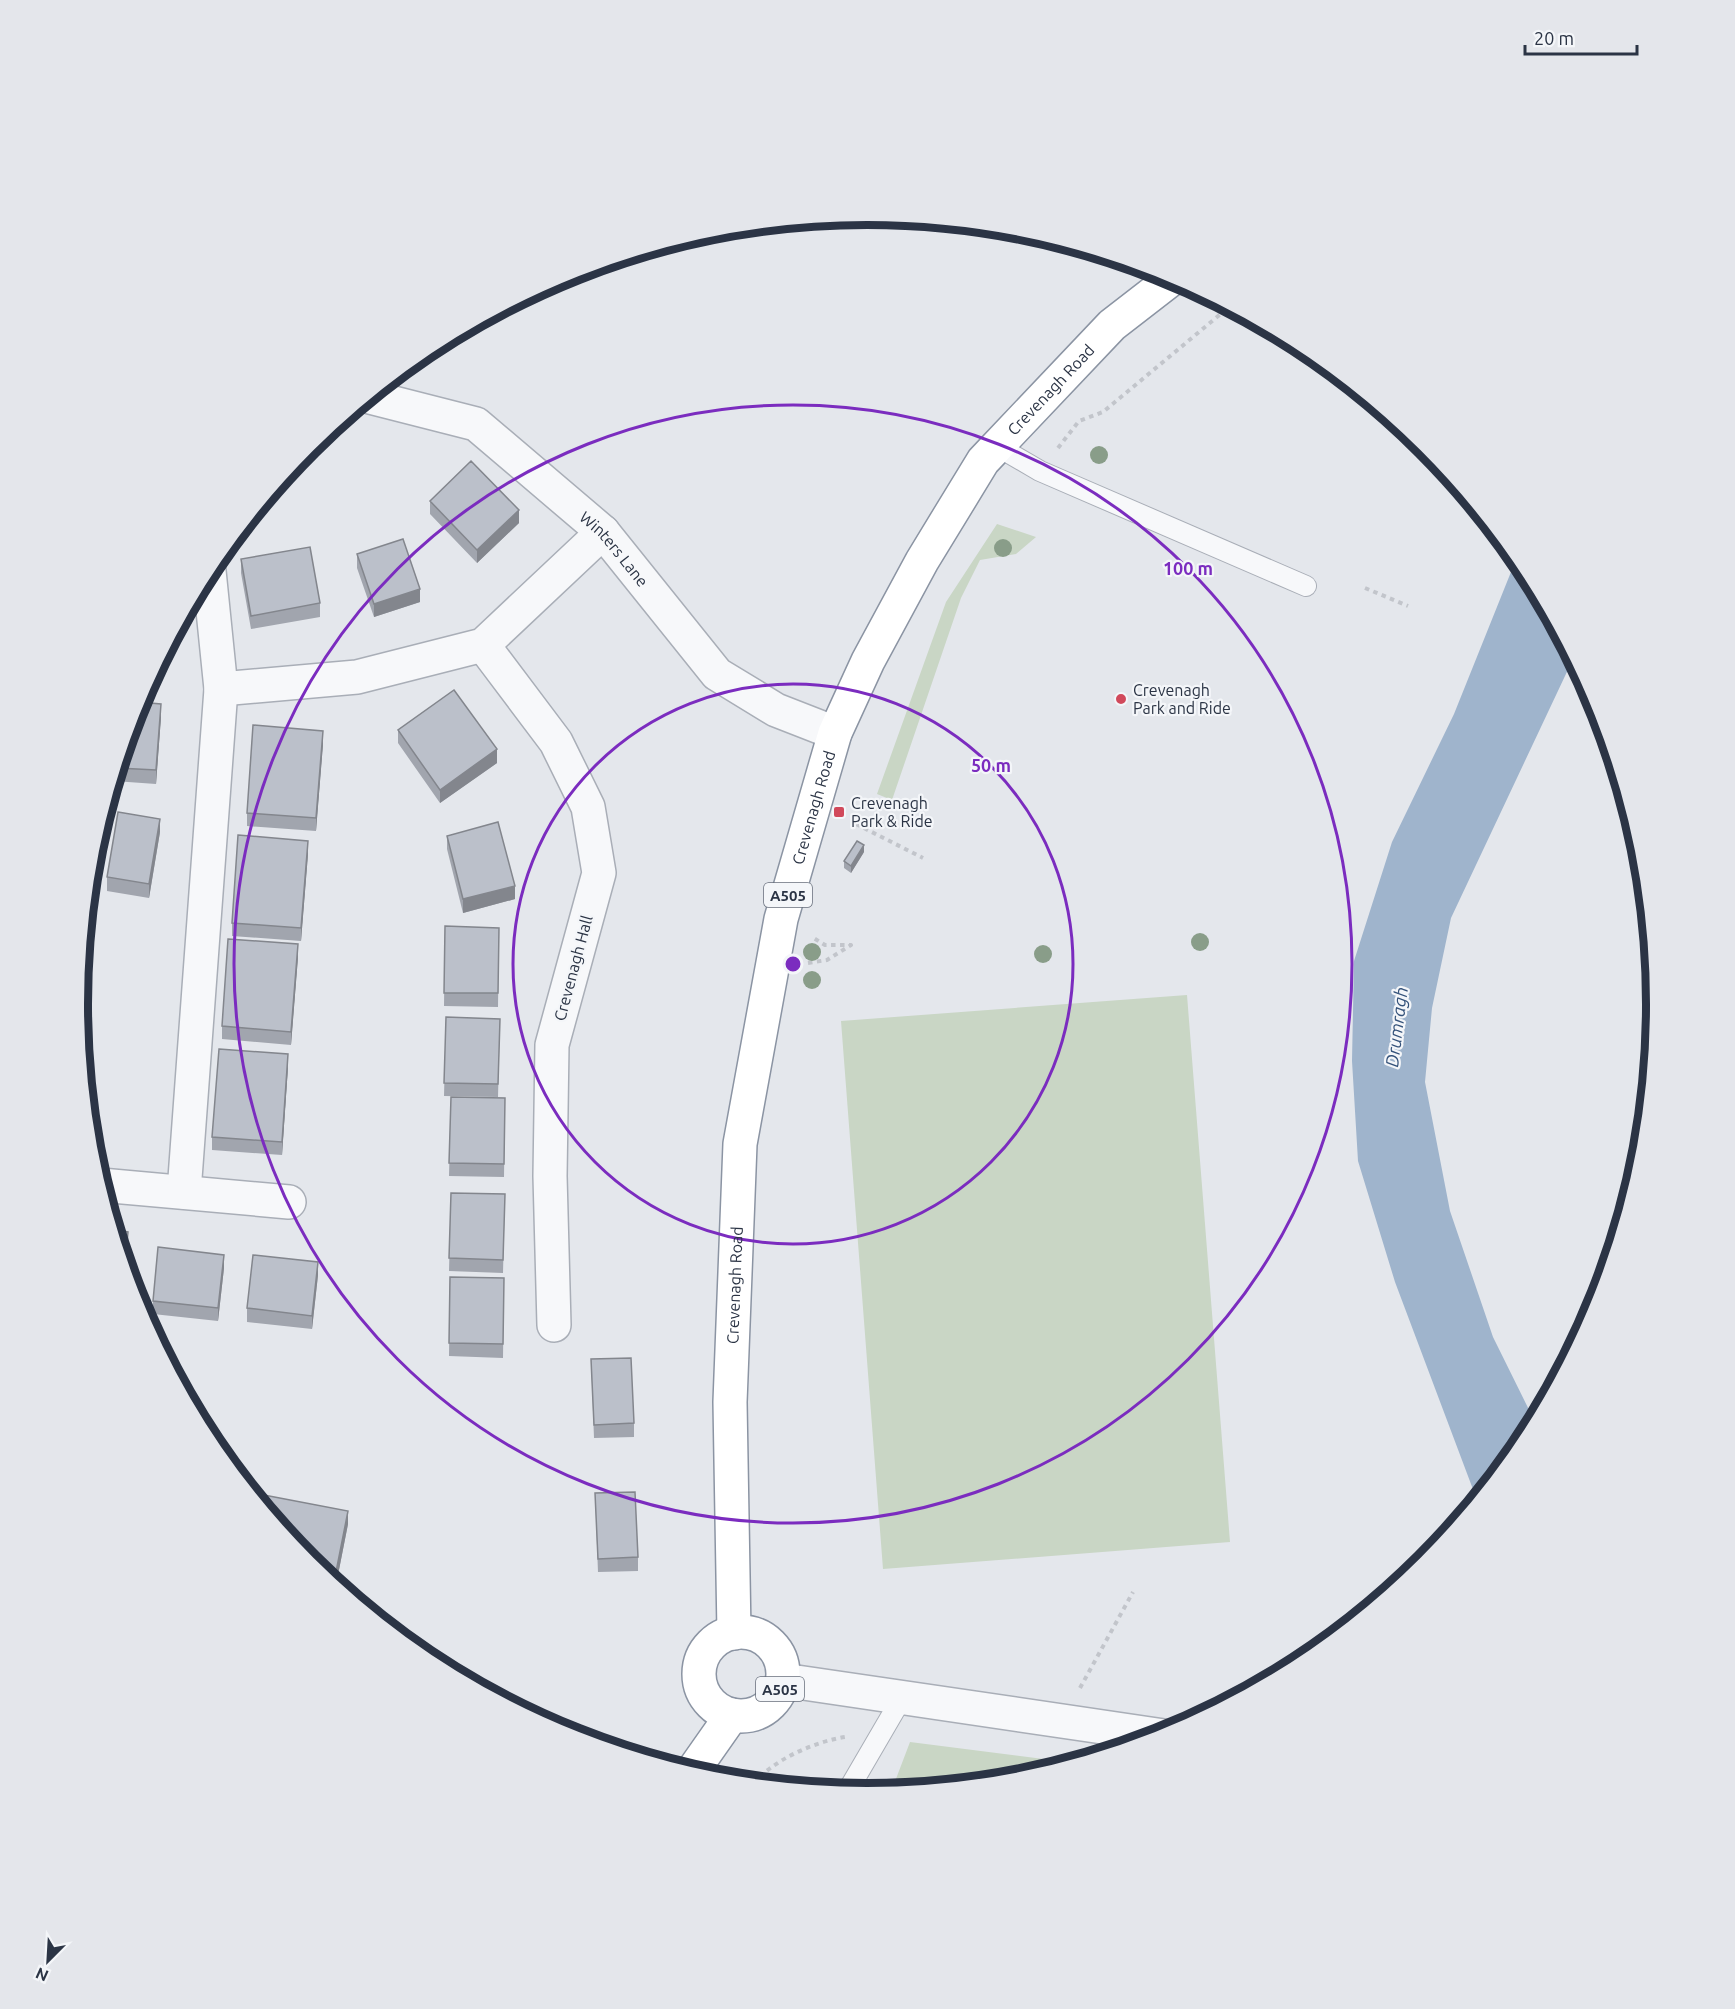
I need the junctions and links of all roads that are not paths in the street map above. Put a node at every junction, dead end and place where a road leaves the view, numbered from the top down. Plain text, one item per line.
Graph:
1 (1165, 285) edge
2 (378, 399) edge
3 (997, 446) junction
4 (603, 532) junction
5 (1306, 586) dead end
6 (210, 588) edge
7 (483, 645) junction
8 (221, 688) junction
9 (835, 733) junction
10 (110, 1186) edge
11 (184, 1192) junction
12 (289, 1202) dead end
13 (554, 1325) dead end
14 (734, 1633) junction
15 (783, 1680) junction
16 (903, 1696) junction
17 (732, 1715) junction
18 (1143, 1733) edge
19 (697, 1765) edge
20 (852, 1783) edge

1 - 3 highway, Crevenagh Road / A505
2 - 4 street, Winters Lane
3 - 5 lane
3 - 9 highway, Crevenagh Road / A505
4 - 7 street
4 - 9 street, Winters Lane
6 - 8 street
7 - 8 street
7 - 13 street, Crevenagh Hall
8 - 11 street
9 - 14 highway, Crevenagh Road / A505
10 - 11 street
11 - 12 street
14 - 15 highway, A505
14 - 17 highway
15 - 16 street
15 - 17 highway, A505
16 - 18 street
16 - 20 lane
17 - 19 highway

